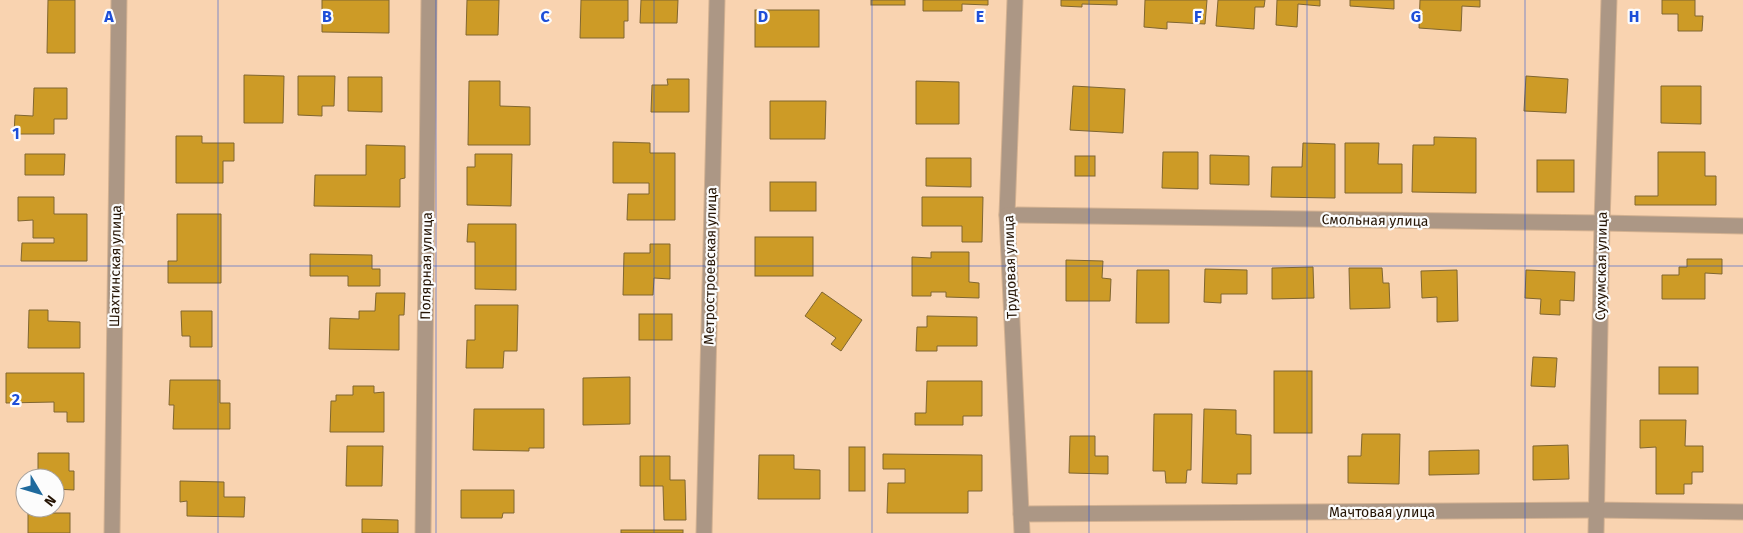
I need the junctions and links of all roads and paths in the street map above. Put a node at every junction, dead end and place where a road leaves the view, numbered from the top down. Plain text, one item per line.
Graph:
1 (119, 0) edge
2 (429, 0) edge
3 (717, 0) edge
4 (1015, 0) edge
5 (1609, 0) edge
6 (1007, 215) junction
7 (1602, 223) junction
8 (1743, 226) edge
9 (1595, 510) junction
10 (1743, 512) edge
11 (1022, 514) junction
12 (112, 533) edge
13 (423, 533) edge
14 (704, 533) edge
15 (1022, 533) edge
16 (1596, 533) edge

1 - 12 street, Шахтинская улица
2 - 13 street, Полярная улица
3 - 14 street, Метростроевская улица
4 - 6 street, Трудовая улица
5 - 7 street, Сухумская улица
6 - 7 street, Смольная улица
6 - 11 street, Трудовая улица
7 - 8 street, Смольная улица
7 - 9 street, Сухумская улица
9 - 10 street, Мачтовая улица
9 - 11 street, Мачтовая улица
9 - 16 street, Сухумская улица
11 - 15 street, Трудовая улица

